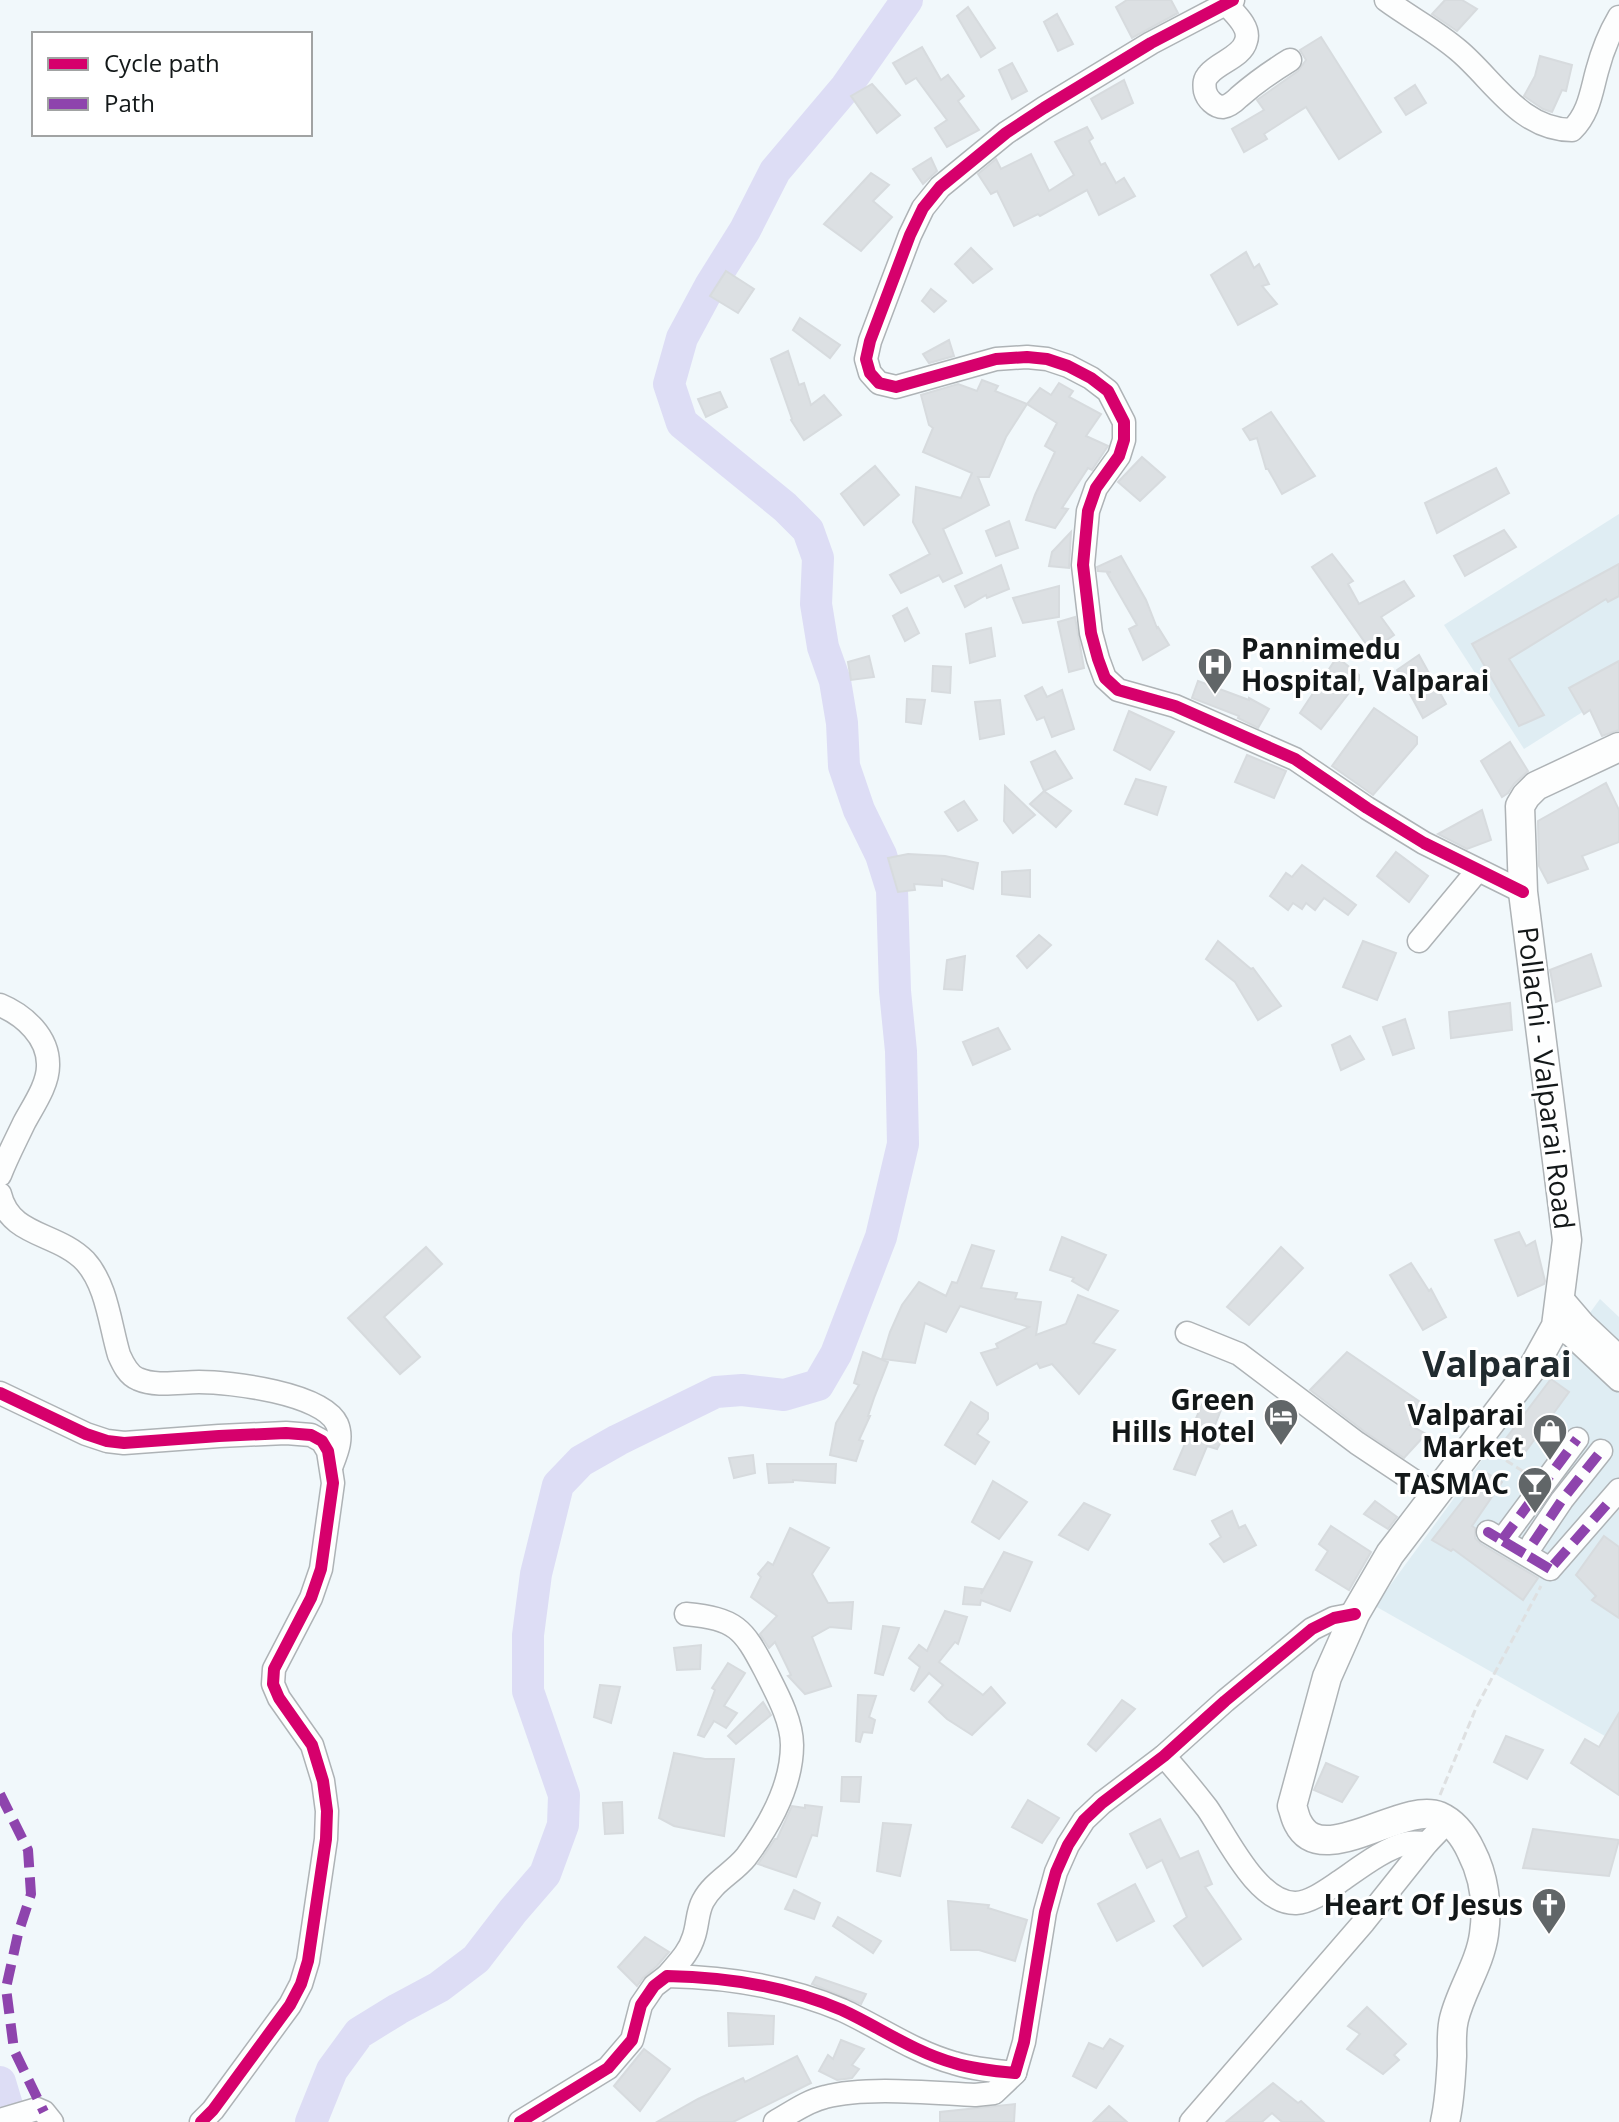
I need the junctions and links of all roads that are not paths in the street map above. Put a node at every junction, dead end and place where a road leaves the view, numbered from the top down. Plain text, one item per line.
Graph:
1 (1386, 0) edge
2 (1229, 2) edge
3 (1619, 17) edge
4 (1290, 60) dead end
5 (1619, 747) edge
6 (1478, 870) junction
7 (1523, 892) junction
8 (1419, 941) dead end
9 (0, 1005) edge
10 (0, 1175) edge
11 (0, 1194) edge
12 (1559, 1295) junction
13 (1556, 1326) junction
14 (1187, 1333) dead end
15 (1619, 1357) edge
16 (1619, 1380) edge
17 (0, 1393) edge
18 (1577, 1439) dead end
19 (1601, 1451) dead end
20 (332, 1465) junction
21 (1435, 1495) junction
22 (1615, 1502) edge
23 (1533, 1543) dead end
24 (686, 1614) dead end
25 (1355, 1614) junction
26 (1164, 1756) junction
27 (1437, 1818) junction
28 (1427, 1843) junction
29 (667, 1976) junction
30 (1015, 2073) junction
31 (45, 2116) edge
32 (0, 2120) edge
33 (201, 2122) edge
34 (520, 2122) edge
35 (775, 2122) edge
36 (1191, 2122) edge
37 (1445, 2122) edge

1 - 3 street
2 - 4 street
2 - 6 street
5 - 7 main road, Pollachi - Valparai Road
6 - 7 street
6 - 8 street
7 - 12 main road, Pollachi - Valparai Road
9 - 10 street
11 - 20 street
12 - 13 main road, Pollachi - Valparai Road
12 - 15 street
13 - 16 street
13 - 21 main road, Pollachi - Valparai Road
14 - 21 street
17 - 20 street
18 - 22 street
19 - 23 street
20 - 33 street
21 - 25 main road, Pollachi - Valparai Road
24 - 29 street
25 - 26 street
25 - 27 main road, Pollachi - Valparai Road
26 - 28 street
26 - 30 street
27 - 28 street
27 - 37 main road
28 - 36 street
29 - 30 street
29 - 34 street
30 - 35 street
31 - 32 street

